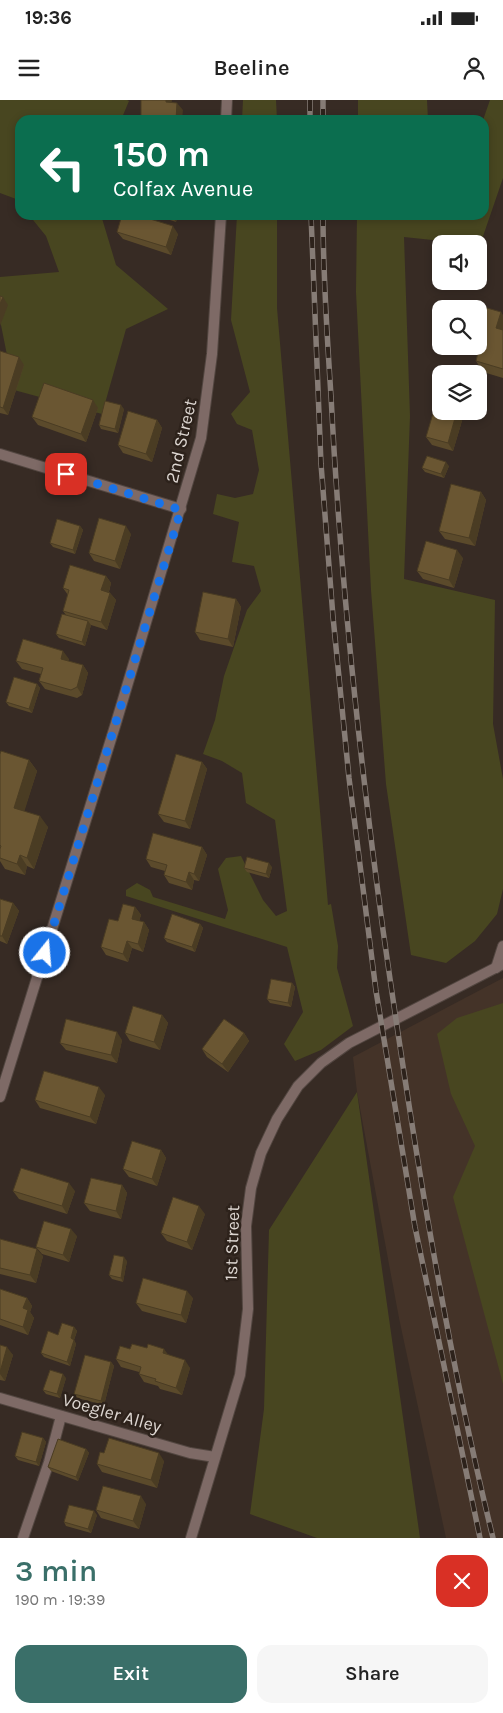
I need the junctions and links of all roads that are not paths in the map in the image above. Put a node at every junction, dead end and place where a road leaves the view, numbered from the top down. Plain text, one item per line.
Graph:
1 (227, 100) edge
2 (226, 115) edge
3 (221, 220) edge
4 (0, 454) edge
5 (181, 510) junction
6 (503, 946) edge
7 (499, 966) edge
8 (0, 1058) edge
9 (11, 1062) junction
10 (0, 1097) edge
11 (0, 1398) edge
12 (61, 1416) junction
13 (215, 1457) junction
14 (23, 1538) edge
15 (191, 1538) edge

1 - 2 street
3 - 5 street, 2nd Street
4 - 5 street
5 - 9 street, 2nd Street
6 - 7 street, 1st Street
7 - 13 street, 1st Street
8 - 9 street
9 - 10 street, 2nd Street
11 - 12 street, Voegler Alley
12 - 13 street, Voegler Alley
12 - 14 street
13 - 15 street, 1st Street

